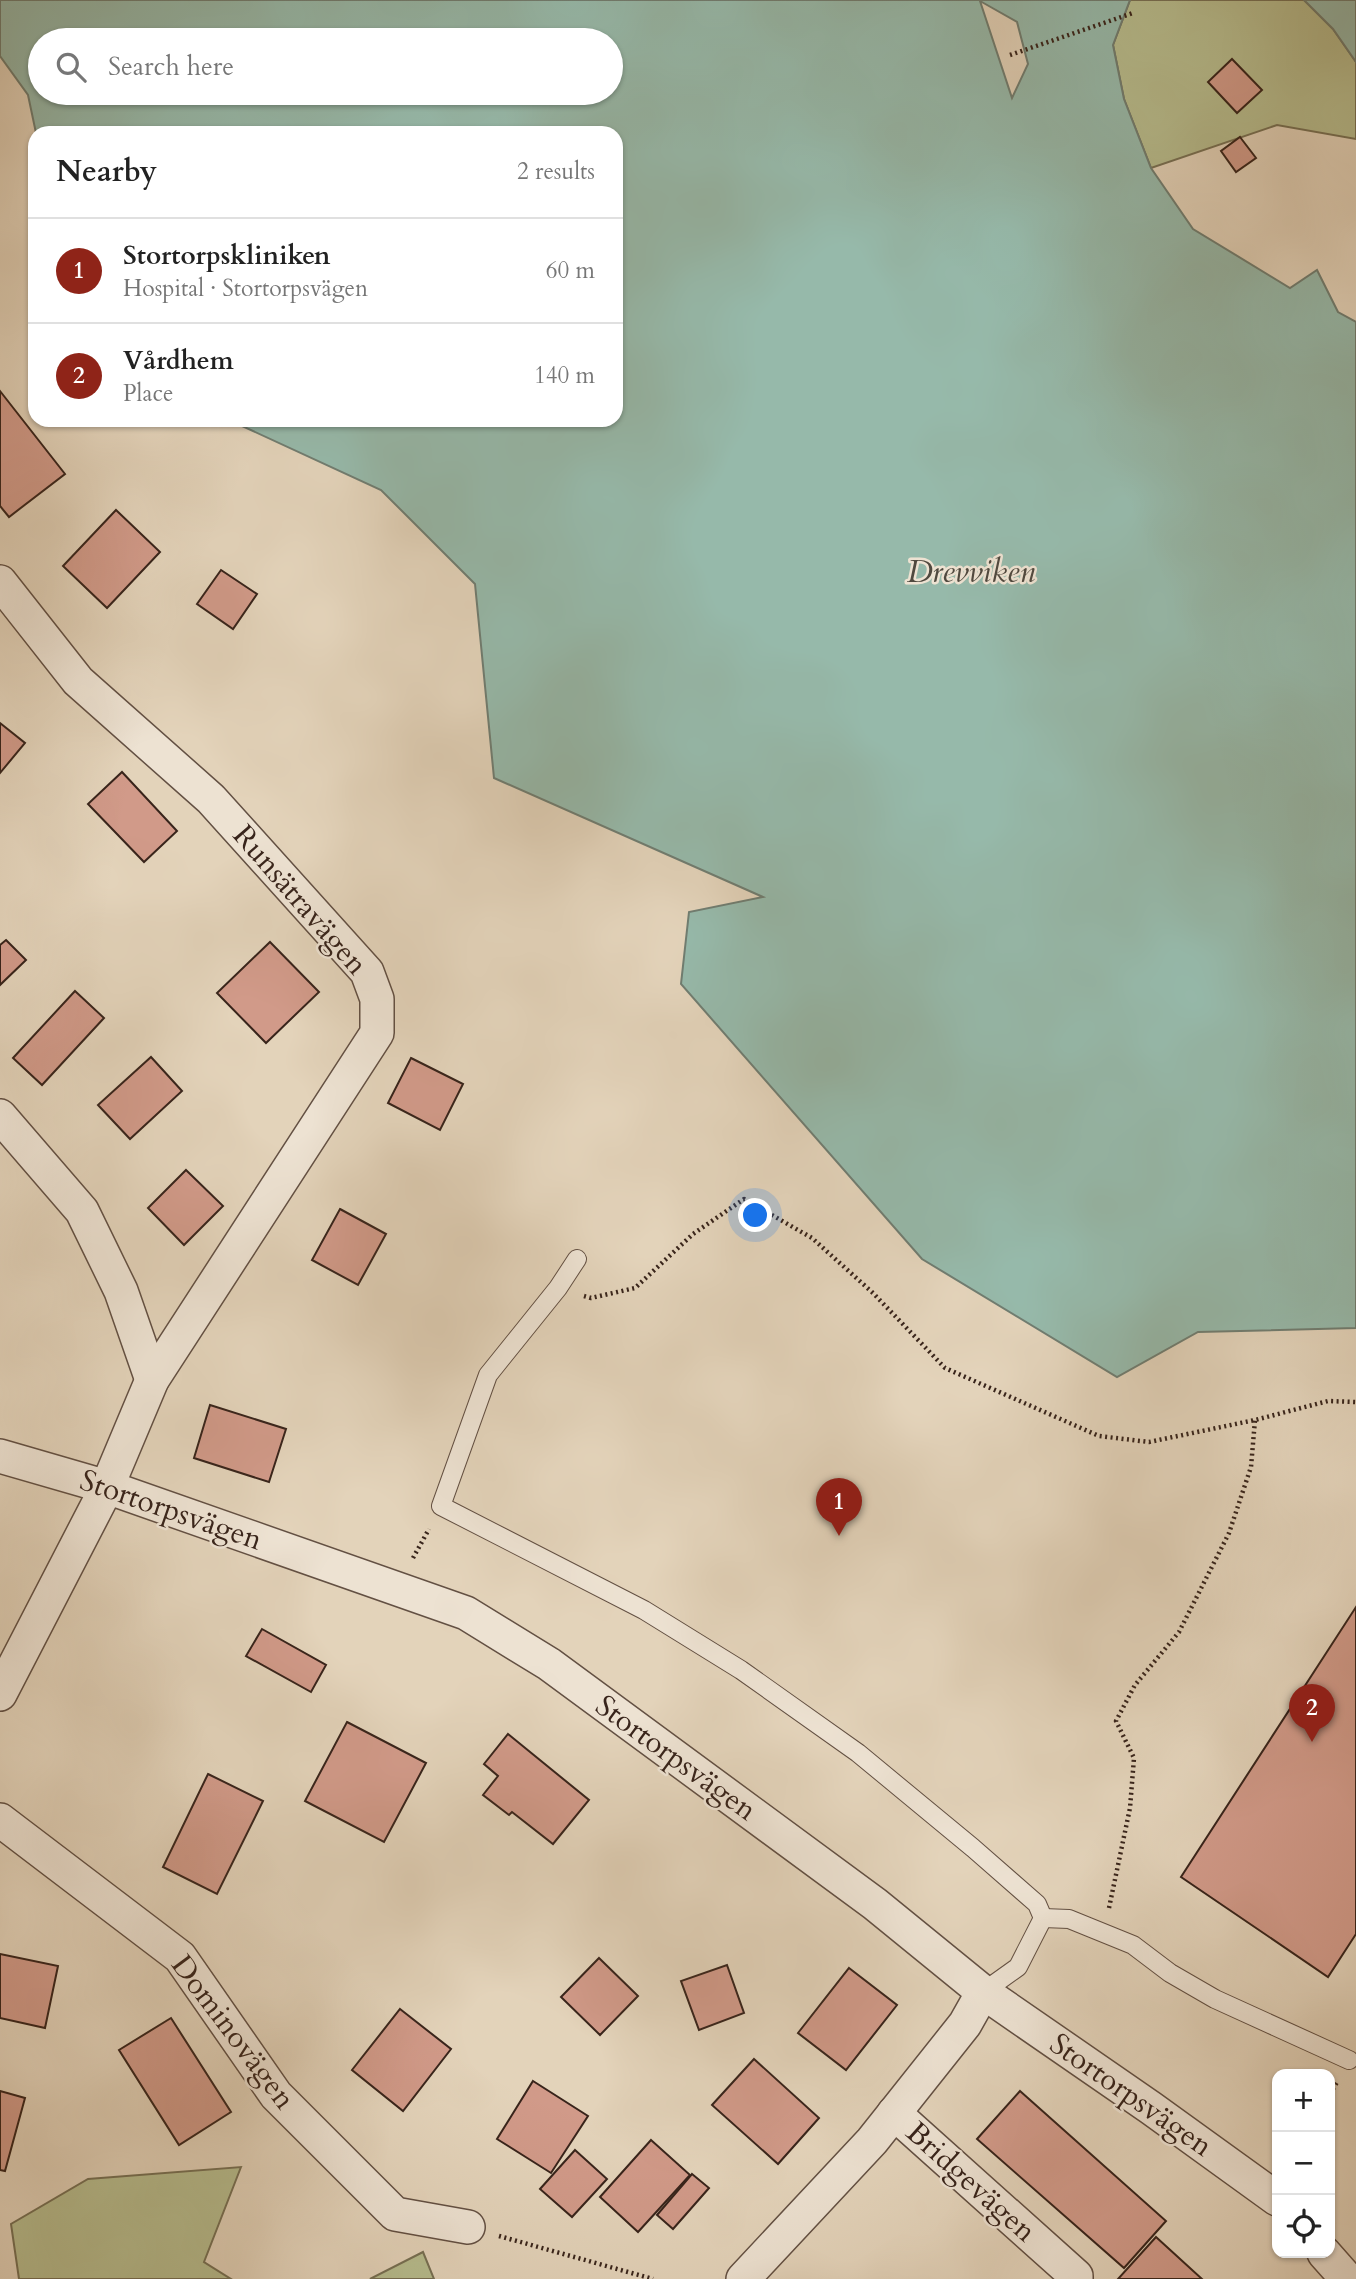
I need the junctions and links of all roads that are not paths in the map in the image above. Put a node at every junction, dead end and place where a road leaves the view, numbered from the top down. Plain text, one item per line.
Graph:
1 (0, 582) edge
2 (0, 1116) edge
3 (577, 1259) dead end
4 (152, 1380) junction
5 (0, 1456) edge
6 (107, 1487) junction
7 (0, 1694) edge
8 (0, 1820) edge
9 (1044, 1918) junction
10 (983, 1992) junction
11 (1349, 2060) dead end
12 (894, 2113) junction
13 (1272, 2195) edge
14 (468, 2227) road end
15 (1328, 2258) edge
16 (743, 2279) edge
17 (1076, 2279) edge
18 (1347, 2279) edge

1 - 4 street, Runsätravägen
2 - 4 street
3 - 9 lane
4 - 6 street, Runsätravägen
5 - 6 street, Stortorpsvägen
6 - 7 street, Runsätravägen
6 - 10 street, Stortorpsvägen
8 - 14 street, Dominovägen
9 - 10 lane
9 - 11 lane
10 - 12 street, Bridgevägen
10 - 13 street, Stortorpsvägen
12 - 16 street, Bridgevägen
12 - 17 street, Bridgevägen
15 - 18 street

